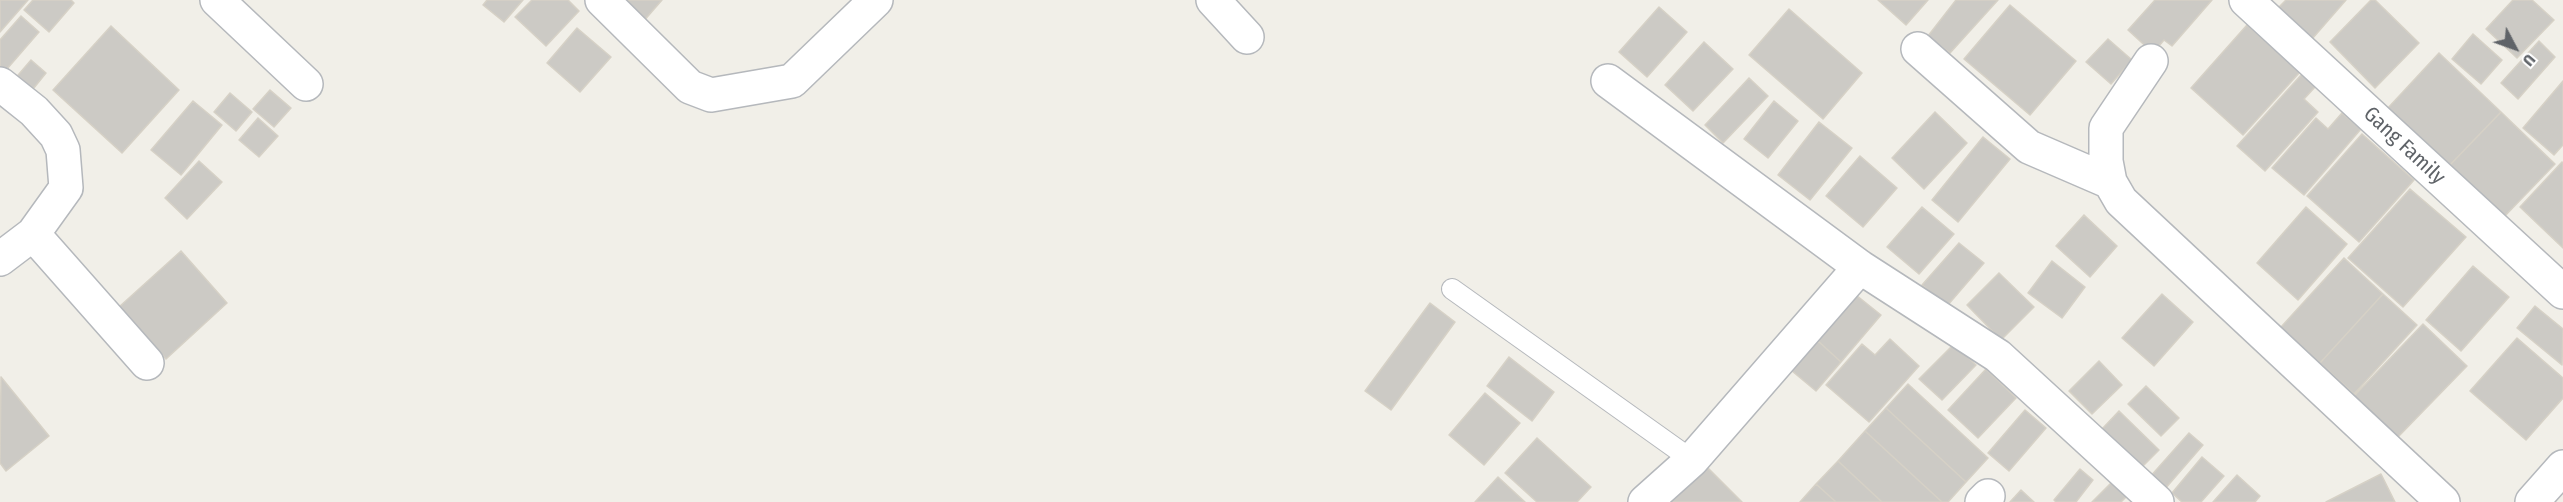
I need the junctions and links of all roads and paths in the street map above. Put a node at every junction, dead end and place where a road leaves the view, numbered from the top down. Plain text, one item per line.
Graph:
1 (217, 0) edge
2 (602, 0) edge
3 (876, 0) edge
4 (1213, 0) edge
5 (2246, 0) edge
6 (1246, 37) dead end
7 (1918, 50) dead end
8 (2151, 61) dead end
9 (1608, 81) dead end
10 (0, 84) edge
11 (306, 84) dead end
12 (2110, 182) junction
13 (33, 234) junction
14 (0, 259) edge
15 (1860, 267) junction
16 (1452, 289) dead end
17 (2563, 292) edge
18 (147, 363) dead end
19 (1692, 460) junction
20 (2563, 467) edge
21 (1645, 502) edge
22 (2157, 502) edge
23 (2443, 502) edge
24 (2532, 502) edge

1 - 11 street
2 - 3 street
4 - 6 street
5 - 17 street, Gang Family
7 - 12 street
8 - 12 street
9 - 15 street
10 - 13 street
12 - 23 street
13 - 14 street
13 - 18 street
15 - 19 street
15 - 22 street
16 - 19 lane
19 - 21 street
20 - 24 street

